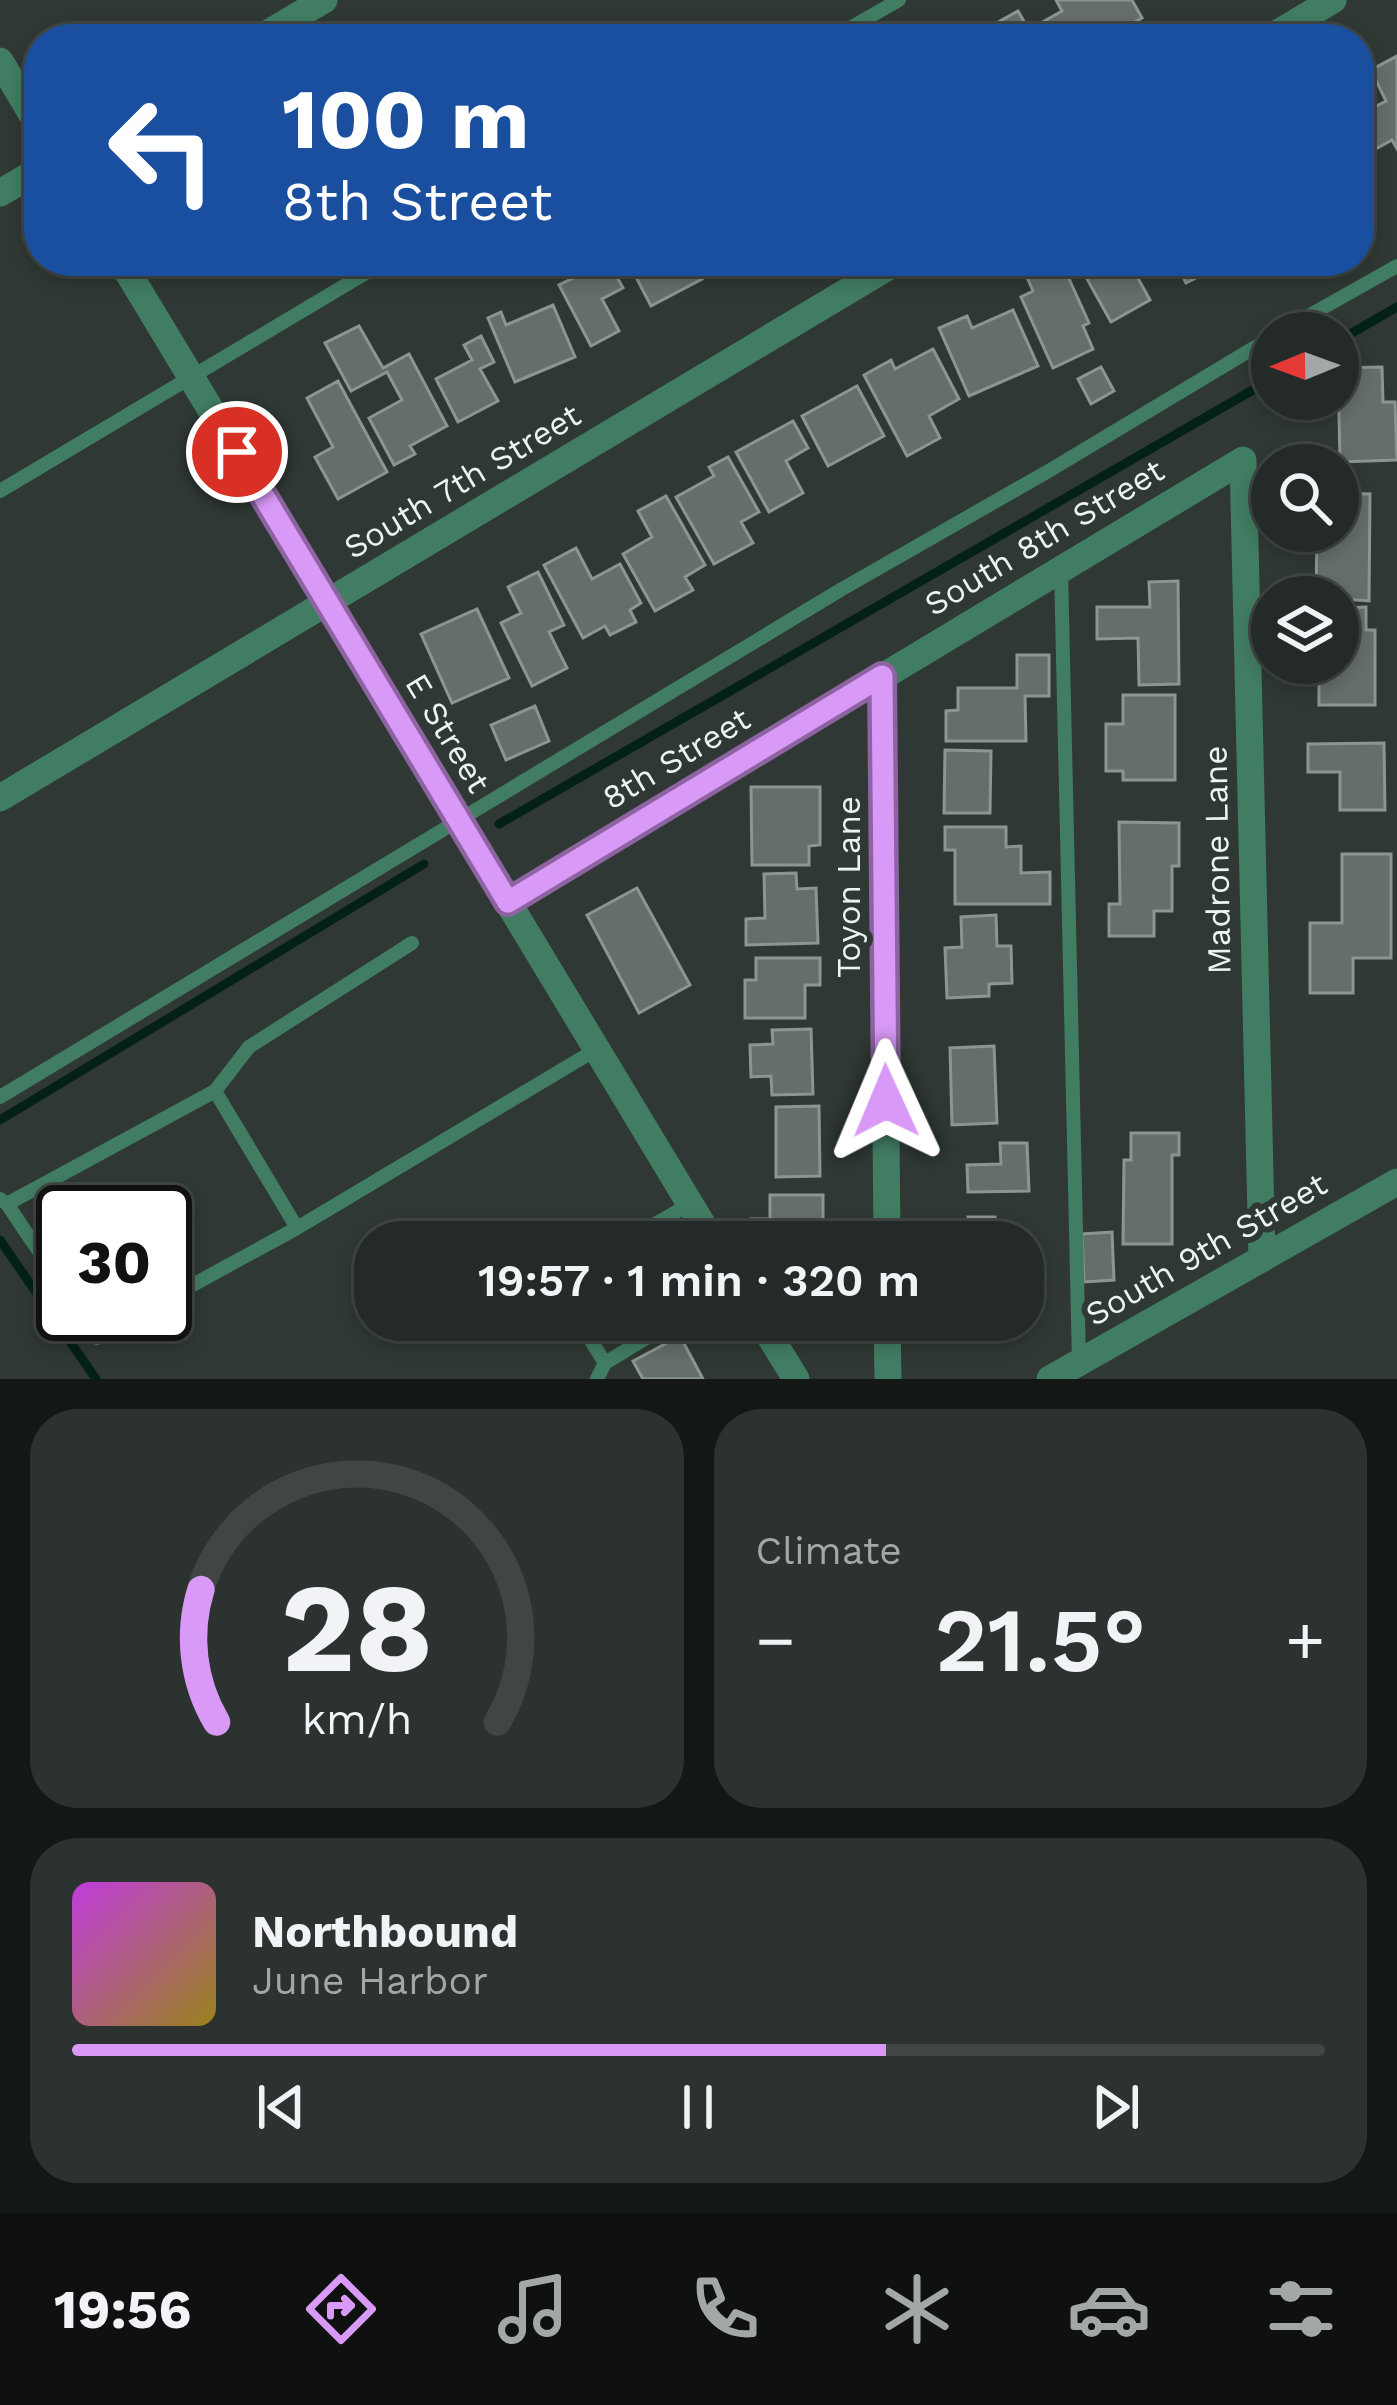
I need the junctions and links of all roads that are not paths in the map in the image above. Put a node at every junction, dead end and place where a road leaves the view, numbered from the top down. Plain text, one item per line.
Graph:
1 (324, 0) edge
2 (898, 0) edge
3 (1333, 0) edge
4 (283, 24) edge
5 (857, 24) edge
6 (1293, 24) edge
7 (0, 61) edge
8 (24, 101) edge
9 (1397, 266) edge
10 (130, 276) edge
11 (361, 276) edge
12 (873, 276) edge
13 (1316, 312) edge
14 (1251, 350) edge
15 (191, 377) junction
16 (1244, 460) joint
17 (0, 491) edge
18 (1060, 570) junction
19 (328, 603) junction
20 (882, 676) junction
21 (0, 798) edge
22 (459, 821) junction
23 (508, 902) junction
24 (412, 943) dead end
25 (597, 1049) junction
26 (215, 1090) junction
27 (0, 1097) edge
28 (1397, 1182) edge
29 (4, 1202) edge
30 (690, 1204) junction
31 (660, 1221) edge
32 (700, 1221) edge
33 (886, 1221) edge
34 (297, 1228) junction
35 (36, 1248) edge
36 (1262, 1259) junction
37 (192, 1285) edge
38 (591, 1341) edge
39 (641, 1341) edge
40 (773, 1341) edge
41 (887, 1341) edge
42 (605, 1363) junction
43 (1079, 1363) junction
44 (597, 1379) edge
45 (796, 1379) edge
46 (887, 1379) edge
47 (1050, 1379) edge

1 - 4 street
2 - 5 lane
3 - 6 street
7 - 8 street
9 - 13 lane
10 - 15 street, E Street
11 - 15 lane
12 - 19 street, South 7th Street
14 - 22 lane
15 - 17 lane
15 - 19 street, E Street
16 - 18 street, South 8th Street
16 - 36 street, Madrone Lane
18 - 20 street, South 8th Street
18 - 43 lane
19 - 21 street, South 7th Street
19 - 22 street, E Street
20 - 23 street, 8th Street
20 - 33 street, Toyon Lane
22 - 23 street, E Street
22 - 27 lane
23 - 25 street, E Street
24 - 26 lane
25 - 30 street, E Street
25 - 34 lane
26 - 29 lane
26 - 34 lane
28 - 36 street, South 9th Street
29 - 35 lane
30 - 31 lane
30 - 32 street, E Street
34 - 37 lane
36 - 43 street, South 9th Street
38 - 42 lane
39 - 42 lane
40 - 45 street
41 - 46 street
42 - 44 lane
43 - 47 street, South 9th Street

